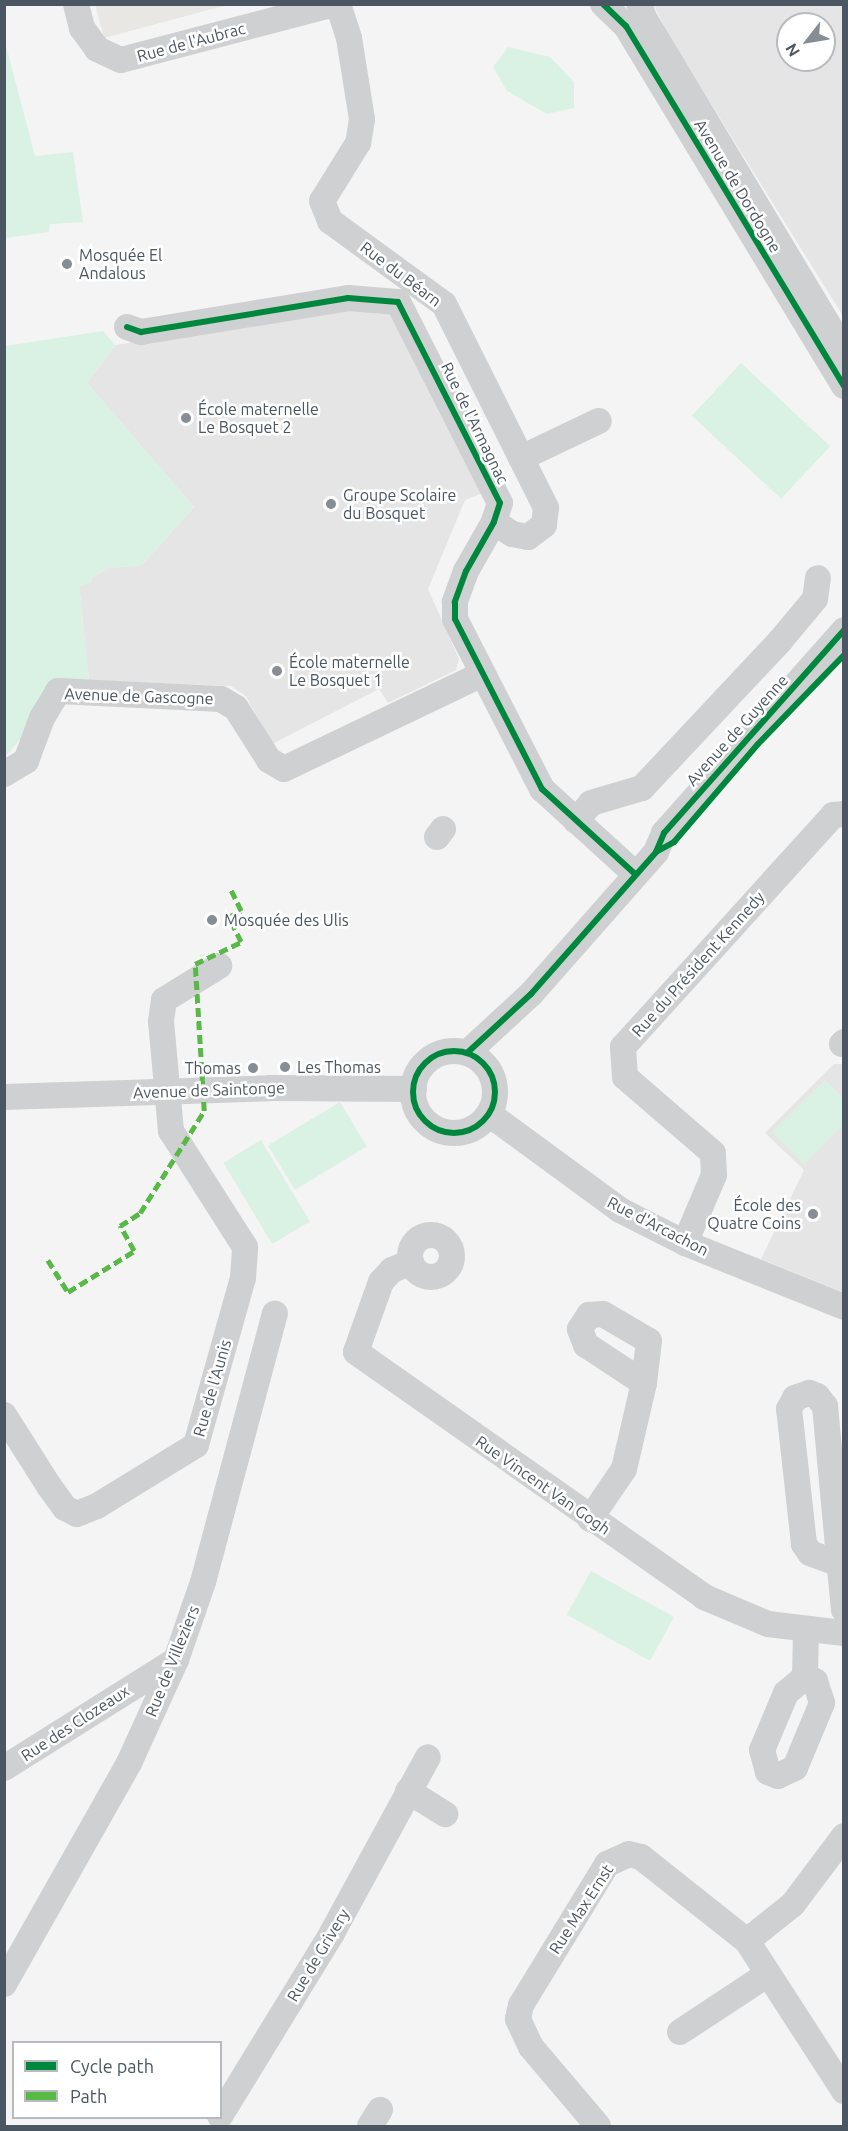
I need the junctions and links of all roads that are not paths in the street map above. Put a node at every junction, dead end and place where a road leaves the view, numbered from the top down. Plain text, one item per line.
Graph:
1 (76, 4) edge
2 (334, 4) edge
3 (338, 4) edge
4 (603, 4) edge
5 (639, 4) edge
6 (128, 327) dead end
7 (843, 351) edge
8 (843, 386) edge
9 (599, 421) dead end
10 (521, 458) junction
11 (494, 522) junction
12 (818, 578) dead end
13 (843, 630) edge
14 (843, 655) edge
15 (482, 674) junction
16 (4, 774) edge
17 (843, 814) edge
18 (576, 821) junction
19 (656, 852) junction
20 (636, 874) junction
21 (219, 966) dead end
22 (531, 994) junction
23 (467, 1053) junction
24 (492, 1077) junction
25 (414, 1089) junction
26 (166, 1092) junction
27 (4, 1097) edge
28 (489, 1114) junction
29 (685, 1243) junction
30 (411, 1262) dead end
31 (843, 1307) edge
32 (275, 1312) dead end
33 (644, 1383) dead end
34 (4, 1415) edge
35 (590, 1519) junction
36 (839, 1558) junction
37 (843, 1610) edge
38 (806, 1630) junction
39 (843, 1633) edge
40 (176, 1660) junction
41 (805, 1677) dead end
42 (428, 1757) dead end
43 (4, 1768) edge
44 (408, 1791) junction
45 (445, 1814) dead end
46 (843, 1836) edge
47 (747, 1941) junction
48 (768, 1974) junction
49 (4, 1984) edge
50 (680, 2032) dead end
51 (843, 2091) edge
52 (222, 2114) edge
53 (598, 2127) edge

1 - 2 street, Rue de l'Aubrac
3 - 10 street, Rue du Béarn
4 - 8 street, Avenue de Dordogne
5 - 7 street, Avenue de Dordogne
6 - 11 street, Rue de l'Armagnac
9 - 10 street
10 - 11 street, Rue du Béarn
11 - 15 street, Rue de l'Armagnac
12 - 18 street
13 - 19 street, Avenue de Guyenne
14 - 19 street, Avenue de Guyenne
15 - 16 street, Avenue de Gascogne
15 - 18 street, Rue de l'Armagnac
17 - 29 street, Rue du Président Kennedy
18 - 20 street, Rue de l'Armagnac
19 - 20 street, Avenue de Guyenne
20 - 22 street, Avenue de Guyenne
21 - 26 street, Rue de l'Aunis
22 - 23 street, Avenue de Guyenne
22 - 24 street, Avenue de Guyenne
23 - 24 street
23 - 25 street
24 - 28 street
25 - 26 street, Avenue de Saintonge
25 - 28 street
26 - 27 street, Avenue de Saintonge
26 - 34 street, Rue de l'Aunis
28 - 29 street, Rue d'Arcachon
29 - 31 street, Rue d'Arcachon
30 - 35 street, Rue Vincent Van Gogh
32 - 40 street, Rue de Villeziers
33 - 35 street
35 - 38 street, Rue Vincent Van Gogh
36 - 36 street
36 - 37 street
38 - 39 street, Rue Vincent Van Gogh
38 - 41 street
40 - 43 street, Rue des Clozeaux
40 - 49 street, Rue de Villeziers
42 - 44 street, Rue de Grivery
44 - 45 street
44 - 52 street, Rue de Grivery
46 - 47 street
47 - 48 street, Rue Max Ernst
47 - 53 street, Rue Max Ernst
48 - 50 street
48 - 51 street, Rue Max Ernst

